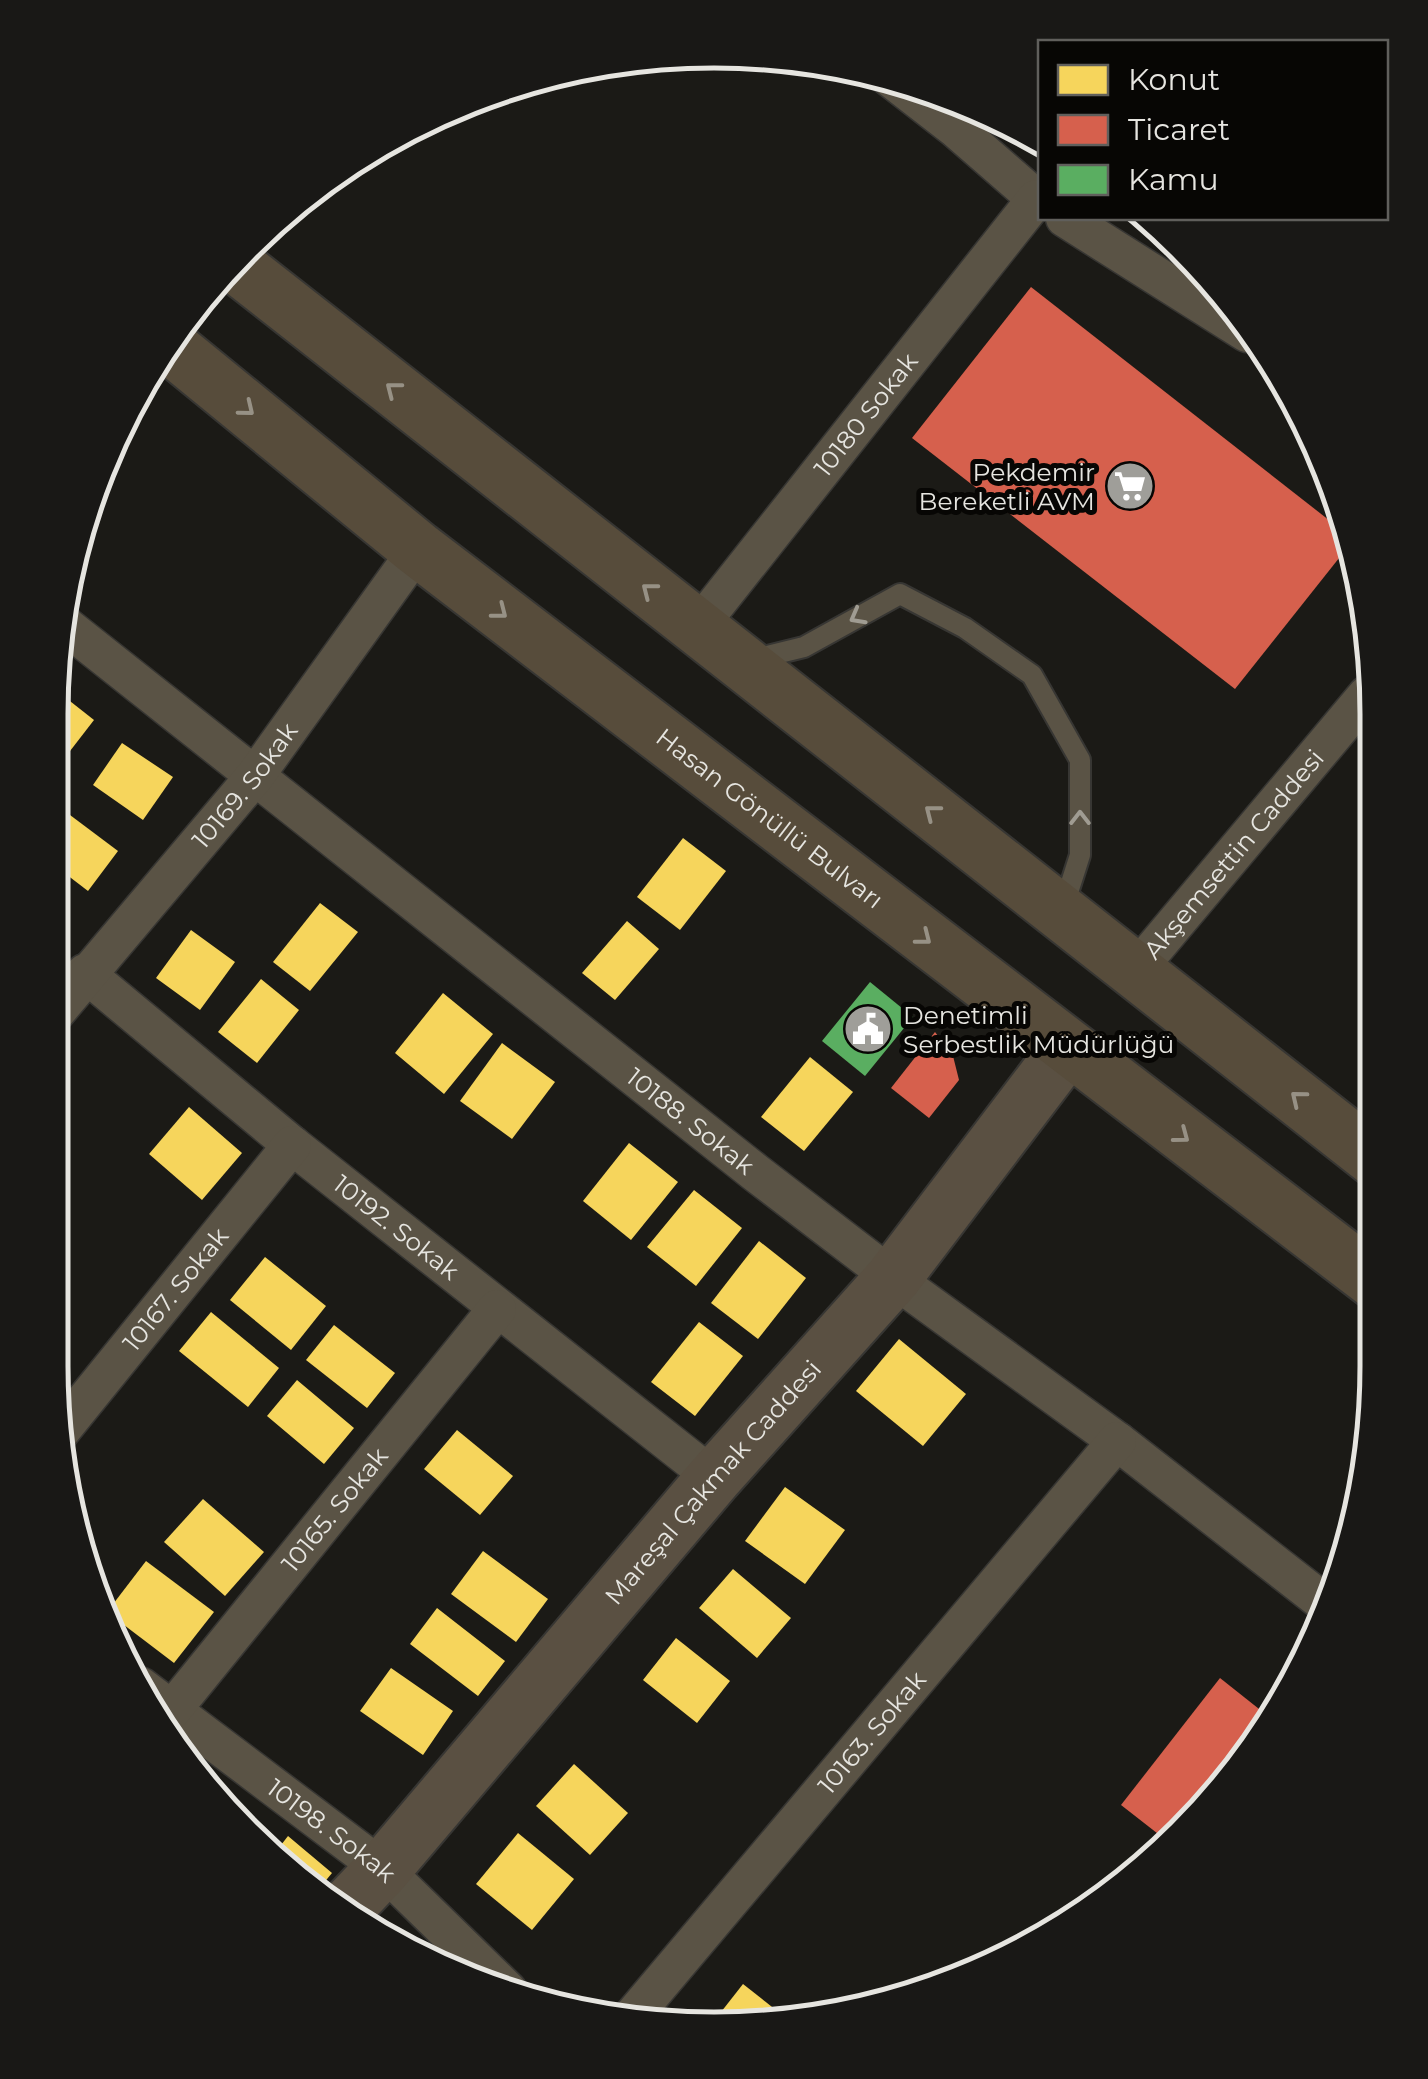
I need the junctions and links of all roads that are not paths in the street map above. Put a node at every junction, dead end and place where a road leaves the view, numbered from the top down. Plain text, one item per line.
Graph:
1 (961, 117) edge
2 (1038, 197) edge
3 (1038, 217) edge
4 (1069, 220) edge
5 (244, 271) edge
6 (1225, 317) edge
7 (178, 353) edge
8 (418, 550) junction
9 (698, 628) junction
10 (73, 631) edge
11 (742, 662) junction
12 (1354, 738) edge
13 (255, 776) junction
14 (1061, 913) junction
15 (1136, 969) junction
16 (85, 974) junction
17 (68, 996) edge
18 (1068, 1049) junction
19 (292, 1145) junction
20 (1360, 1147) edge
21 (1360, 1271) edge
22 (893, 1278) junction
23 (496, 1309) junction
24 (70, 1419) edge
25 (1116, 1441) junction
26 (714, 1478) junction
27 (1317, 1597) edge
28 (164, 1704) edge
29 (172, 1710) junction
30 (384, 1869) junction
31 (353, 1901) edge
32 (486, 1969) edge
33 (640, 2007) edge

1 - 2 street
3 - 9 street, 10180 Sokak
4 - 6 street
9 -> 5 main road
7 -> 8 main road, Hasan Gönüllü Bulvarı
8 - 13 street, 10169. Sokak
8 -> 18 main road, Hasan Gönüllü Bulvarı
9 - 11 main road
10 - 13 street, 10188. Sokak
14 -> 11 main road
14 -> 11 lane
12 - 15 street, Akşemsettin Caddesi
13 - 16 street, 10169. Sokak
13 - 22 street, 10188. Sokak
14 - 15 main road
20 -> 15 main road
16 - 17 street, 10169. Sokak
16 - 19 street, 10192. Sokak
18 -> 21 main road, Hasan Gönüllü Bulvarı
18 - 22 street, Mareşal Çakmak Caddesi
19 - 23 street, 10192. Sokak
19 - 24 street, 10167. Sokak
22 - 25 street, 10188. Sokak
22 - 26 street, Mareşal Çakmak Caddesi
23 - 26 street, 10192. Sokak
23 - 29 street, 10165. Sokak
25 - 27 street, 10188. Sokak
25 - 33 street, 10163. Sokak
26 - 30 street, Mareşal Çakmak Caddesi
28 - 29 street, 10198. Sokak
29 - 30 street, 10198. Sokak
30 - 31 street, Mareşal Çakmak Caddesi
30 - 32 street, 10198. Sokak

